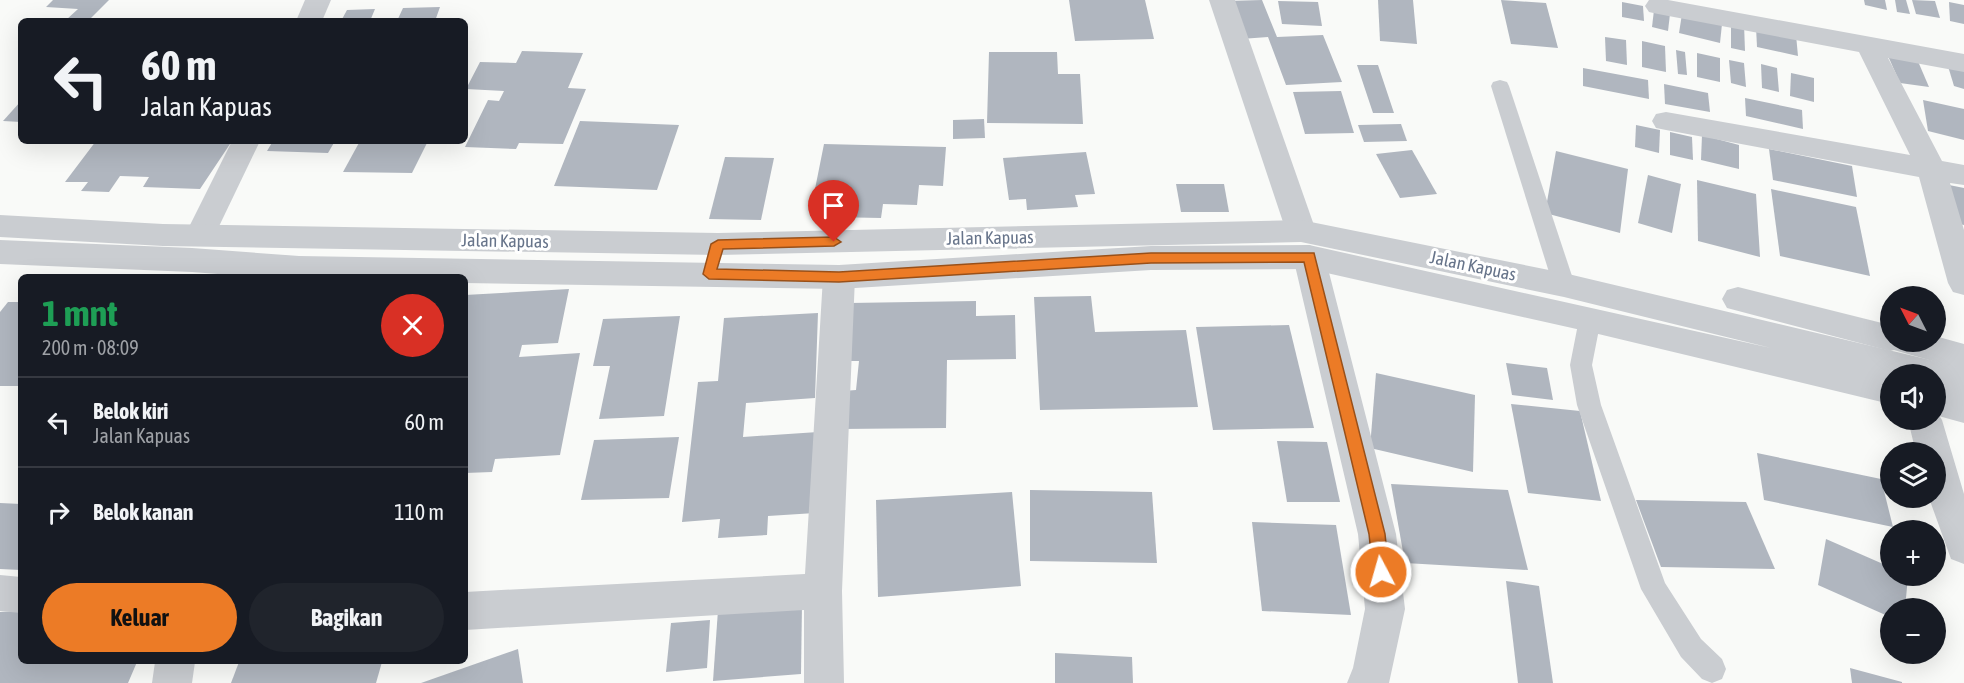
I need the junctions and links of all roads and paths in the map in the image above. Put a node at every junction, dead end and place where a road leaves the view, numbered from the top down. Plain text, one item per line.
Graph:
1 (318, 0) edge
2 (1222, 0) edge
3 (1658, 6) dead end
4 (310, 18) edge
5 (1869, 46) junction
6 (1964, 63) edge
7 (1500, 86) dead end
8 (1666, 121) dead end
9 (245, 144) edge
10 (1931, 168) junction
11 (1964, 175) edge
12 (0, 226) edge
13 (200, 235) junction
14 (718, 244) junction
15 (1305, 244) junction
16 (0, 252) edge
17 (297, 273) edge
18 (709, 274) junction
19 (839, 277) junction
20 (1964, 283) edge
21 (1564, 285) junction
22 (1738, 298) dead end
23 (1590, 319) junction
24 (1880, 335) edge
25 (1945, 352) edge
26 (1964, 357) edge
27 (1964, 382) edge
28 (1880, 388) edge
29 (1946, 404) edge
30 (1964, 409) edge
31 (1946, 495) edge
32 (1964, 547) edge
33 (823, 591) junction
34 (0, 593) edge
35 (18, 595) edge
36 (468, 611) edge
37 (175, 664) edge
38 (1712, 669) dead end
39 (172, 683) edge
40 (824, 683) edge
41 (1368, 683) edge

1 - 4 street
2 - 15 street
3 - 5 street
5 - 6 street
5 - 10 street
7 - 21 lane
8 - 10 street
9 - 13 street
10 - 11 street
10 - 20 street
12 - 13 street, Jalan Kapuas
13 - 14 street, Jalan Kapuas
14 - 15 street, Jalan Kapuas
14 - 18 street
15 - 19 street, Jalan Kapuas
15 - 21 street, Jalan Kapuas
15 - 23 street, Jalan Kapuas
15 - 41 street
16 - 17 street, Jalan Kapuas
17 - 18 street, Jalan Kapuas
18 - 19 street, Jalan Kapuas
19 - 33 street
21 - 27 street, Jalan Kapuas
22 - 24 street
23 - 28 street, Jalan Kapuas
23 - 38 lane
25 - 26 street
29 - 30 street
31 - 32 street
33 - 36 street
33 - 40 street
34 - 35 street
37 - 39 street

